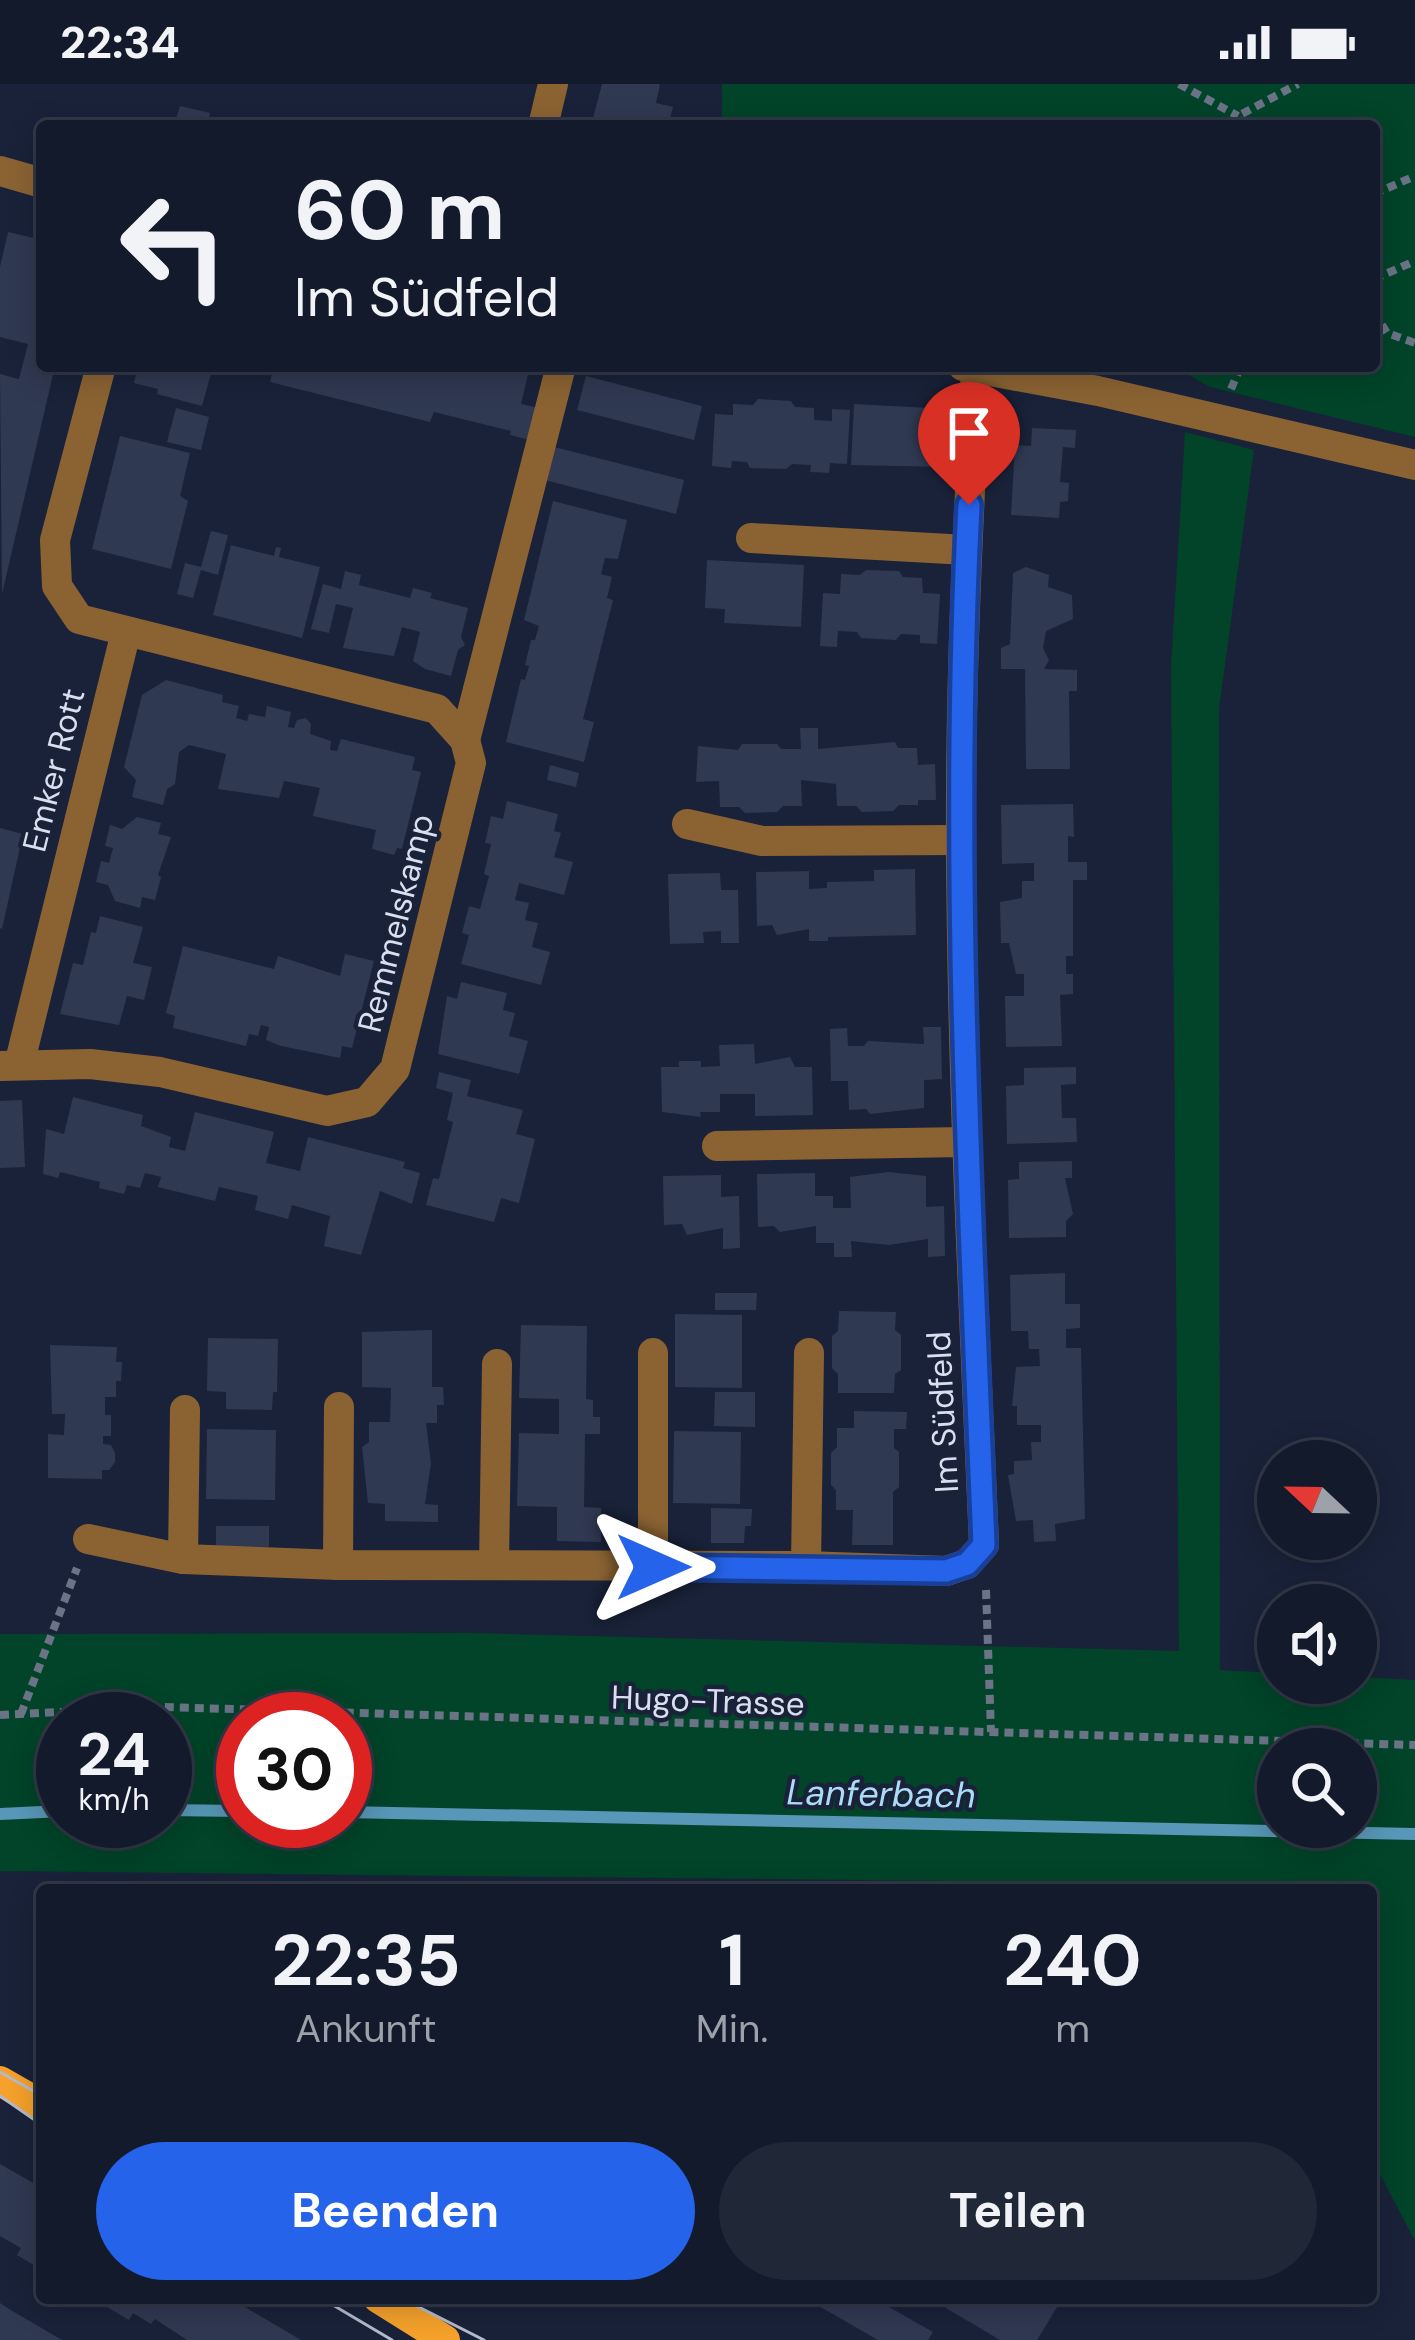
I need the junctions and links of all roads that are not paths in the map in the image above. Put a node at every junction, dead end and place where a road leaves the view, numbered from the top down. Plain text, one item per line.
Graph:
1 (553, 84) edge
2 (544, 120) edge
3 (0, 171) edge
4 (36, 181) edge
5 (99, 372) edge
6 (559, 372) edge
7 (970, 372) edge
8 (996, 372) edge
9 (1415, 465) edge
10 (751, 538) dead end
11 (967, 550) junction
12 (126, 632) junction
13 (465, 740) junction
14 (686, 824) dead end
15 (961, 840) junction
16 (10, 1065) edge
17 (966, 1142) junction
18 (717, 1146) dead end
19 (652, 1353) dead end
20 (808, 1353) dead end
21 (496, 1364) dead end
22 (338, 1407) dead end
23 (185, 1410) dead end
24 (88, 1539) road end
25 (184, 1559) junction
26 (338, 1565) junction
27 (494, 1565) junction
28 (806, 1566) junction
29 (653, 1567) junction
30 (0, 2081) edge
31 (36, 2102) edge
32 (388, 2304) edge
33 (445, 2340) edge

1 - 2 street
3 - 4 street
5 - 12 street
6 - 13 street, Remmelskamp
7 - 11 street, Im Südfeld
8 - 9 street
10 - 11 street
11 - 15 street, Im Südfeld
12 - 13 street
12 - 16 street, Emker Rott
13 - 16 street, Remmelskamp
14 - 15 street
15 - 17 street, Im Südfeld
17 - 18 street
17 - 28 street, Im Südfeld
19 - 29 street
20 - 28 street
21 - 27 street
22 - 26 street
23 - 25 street
24 - 25 street
25 - 26 street
26 - 27 street
27 - 29 street
28 - 29 street
30 - 31 main road
32 - 33 main road

